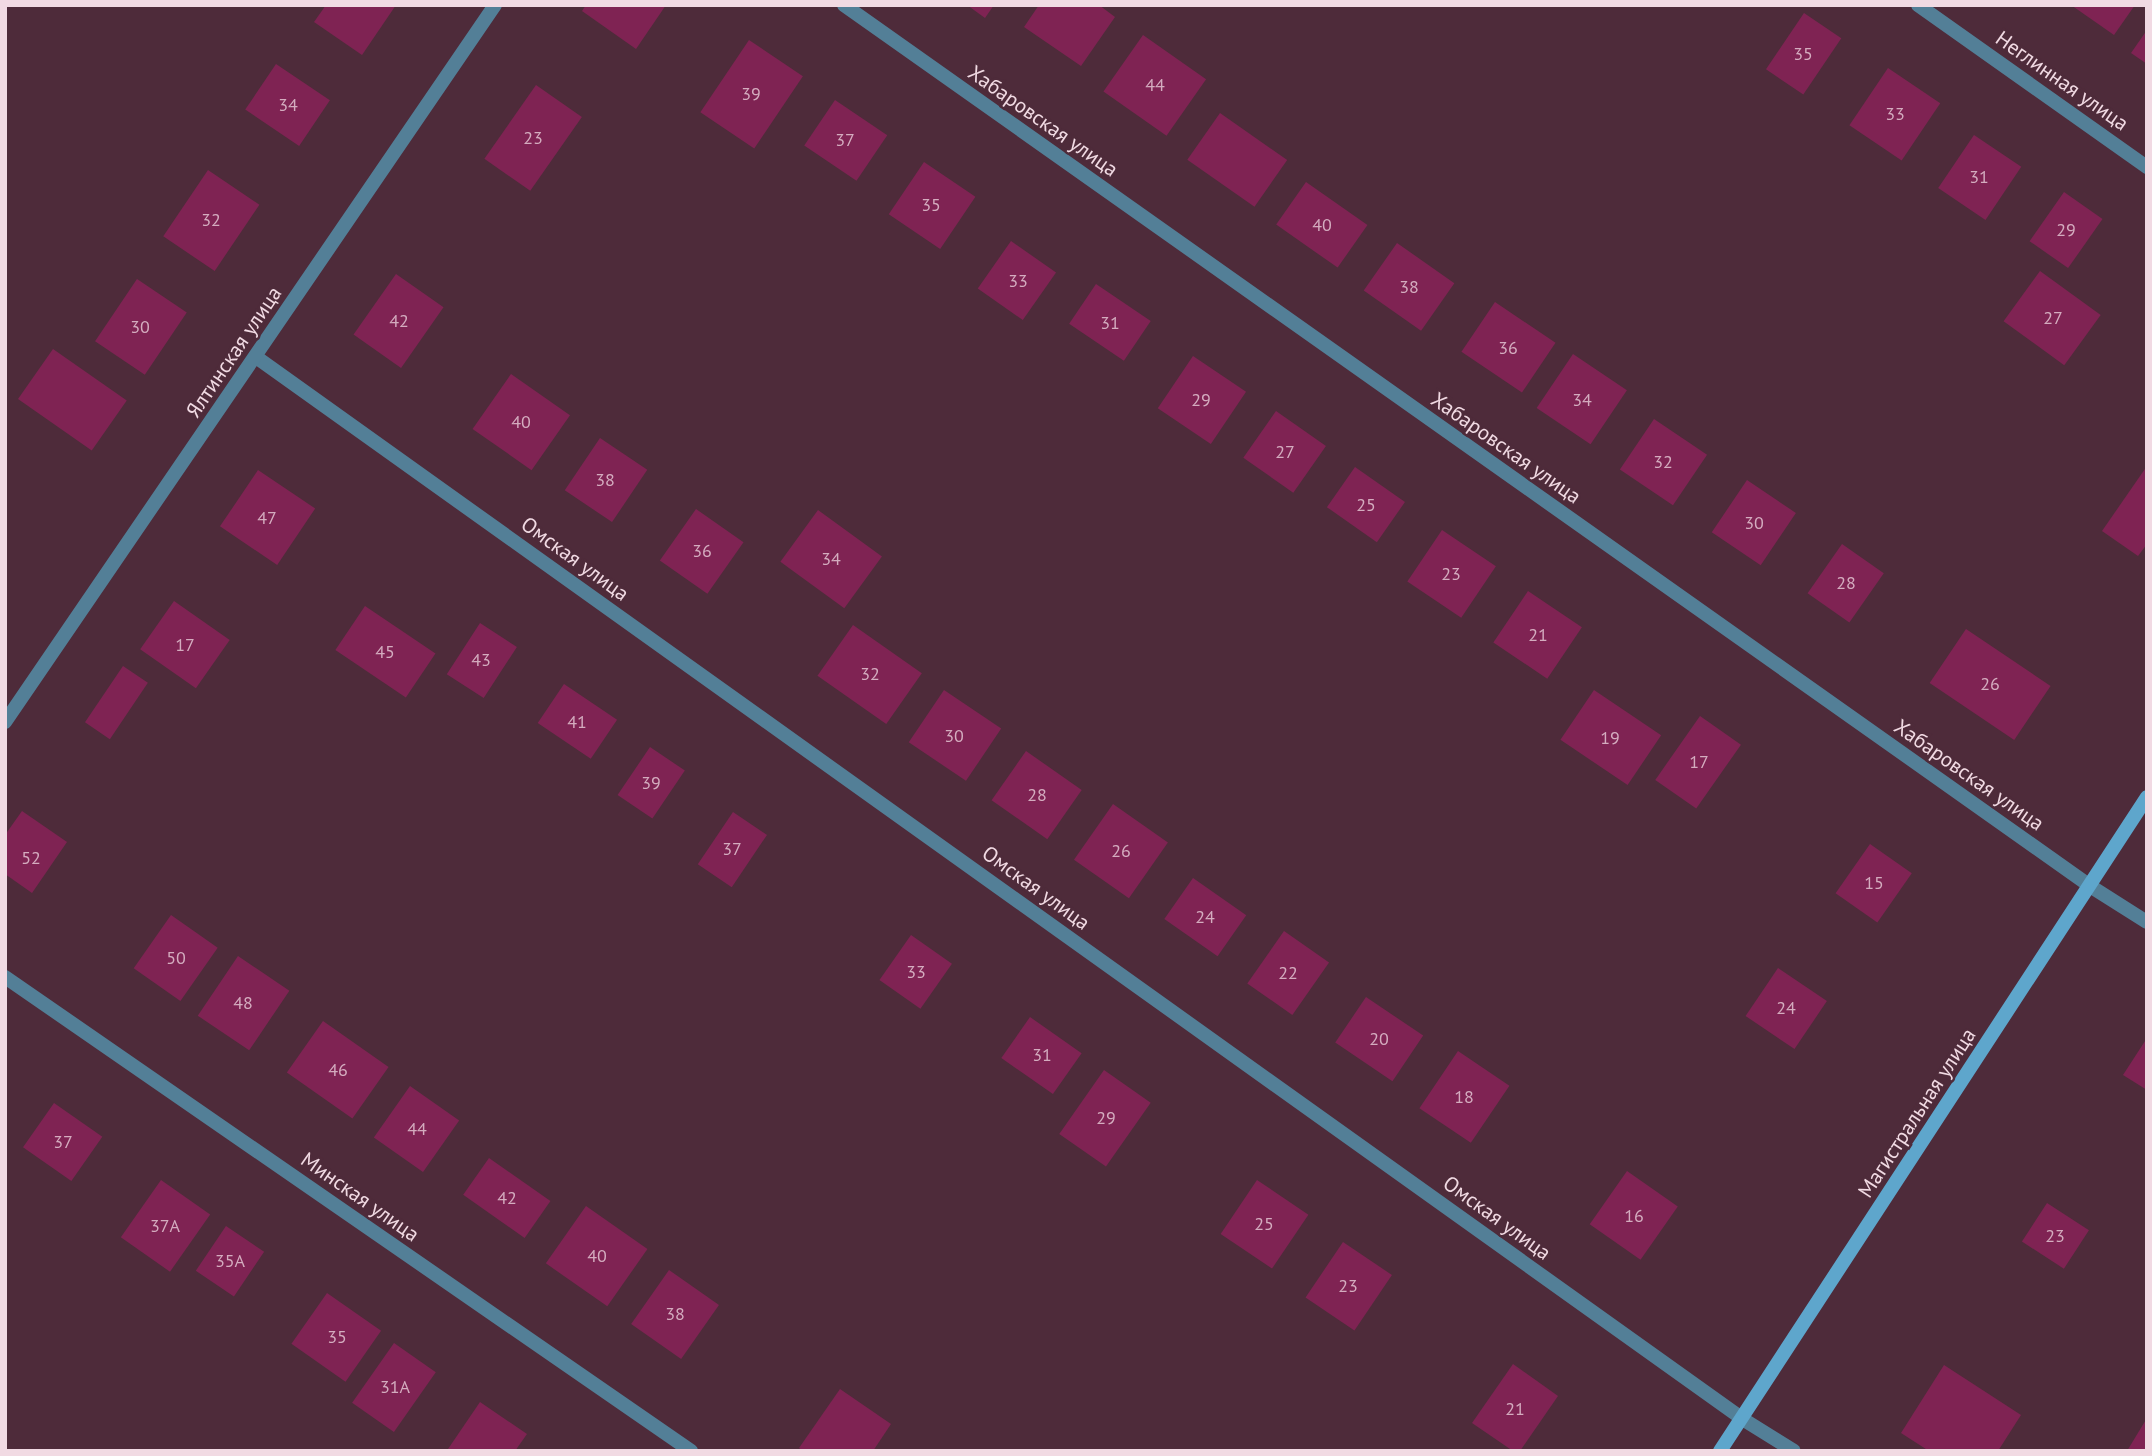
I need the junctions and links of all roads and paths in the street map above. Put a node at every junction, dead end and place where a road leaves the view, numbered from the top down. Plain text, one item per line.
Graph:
1 (495, 5) edge
2 (844, 5) edge
3 (1918, 5) edge
4 (2147, 167) edge
5 (256, 357) junction
6 (5, 722) edge
7 (2147, 797) edge
8 (2090, 886) junction
9 (2147, 922) edge
10 (5, 977) edge
11 (1741, 1418) junction
12 (691, 1451) edge
13 (1720, 1451) edge
14 (1794, 1451) edge

1 - 5 street, Ялтинская улица
2 - 8 street, Хабаровская улица
3 - 4 street, Неглинная улица
5 - 6 street, Ялтинская улица
5 - 11 street, Омская улица
7 - 8 main road, Магистральная улица
8 - 9 street, Хабаровская улица
8 - 11 main road, Магистральная улица
10 - 12 street, Минская улица
11 - 13 main road, Магистральная улица
11 - 14 street, Омская улица

